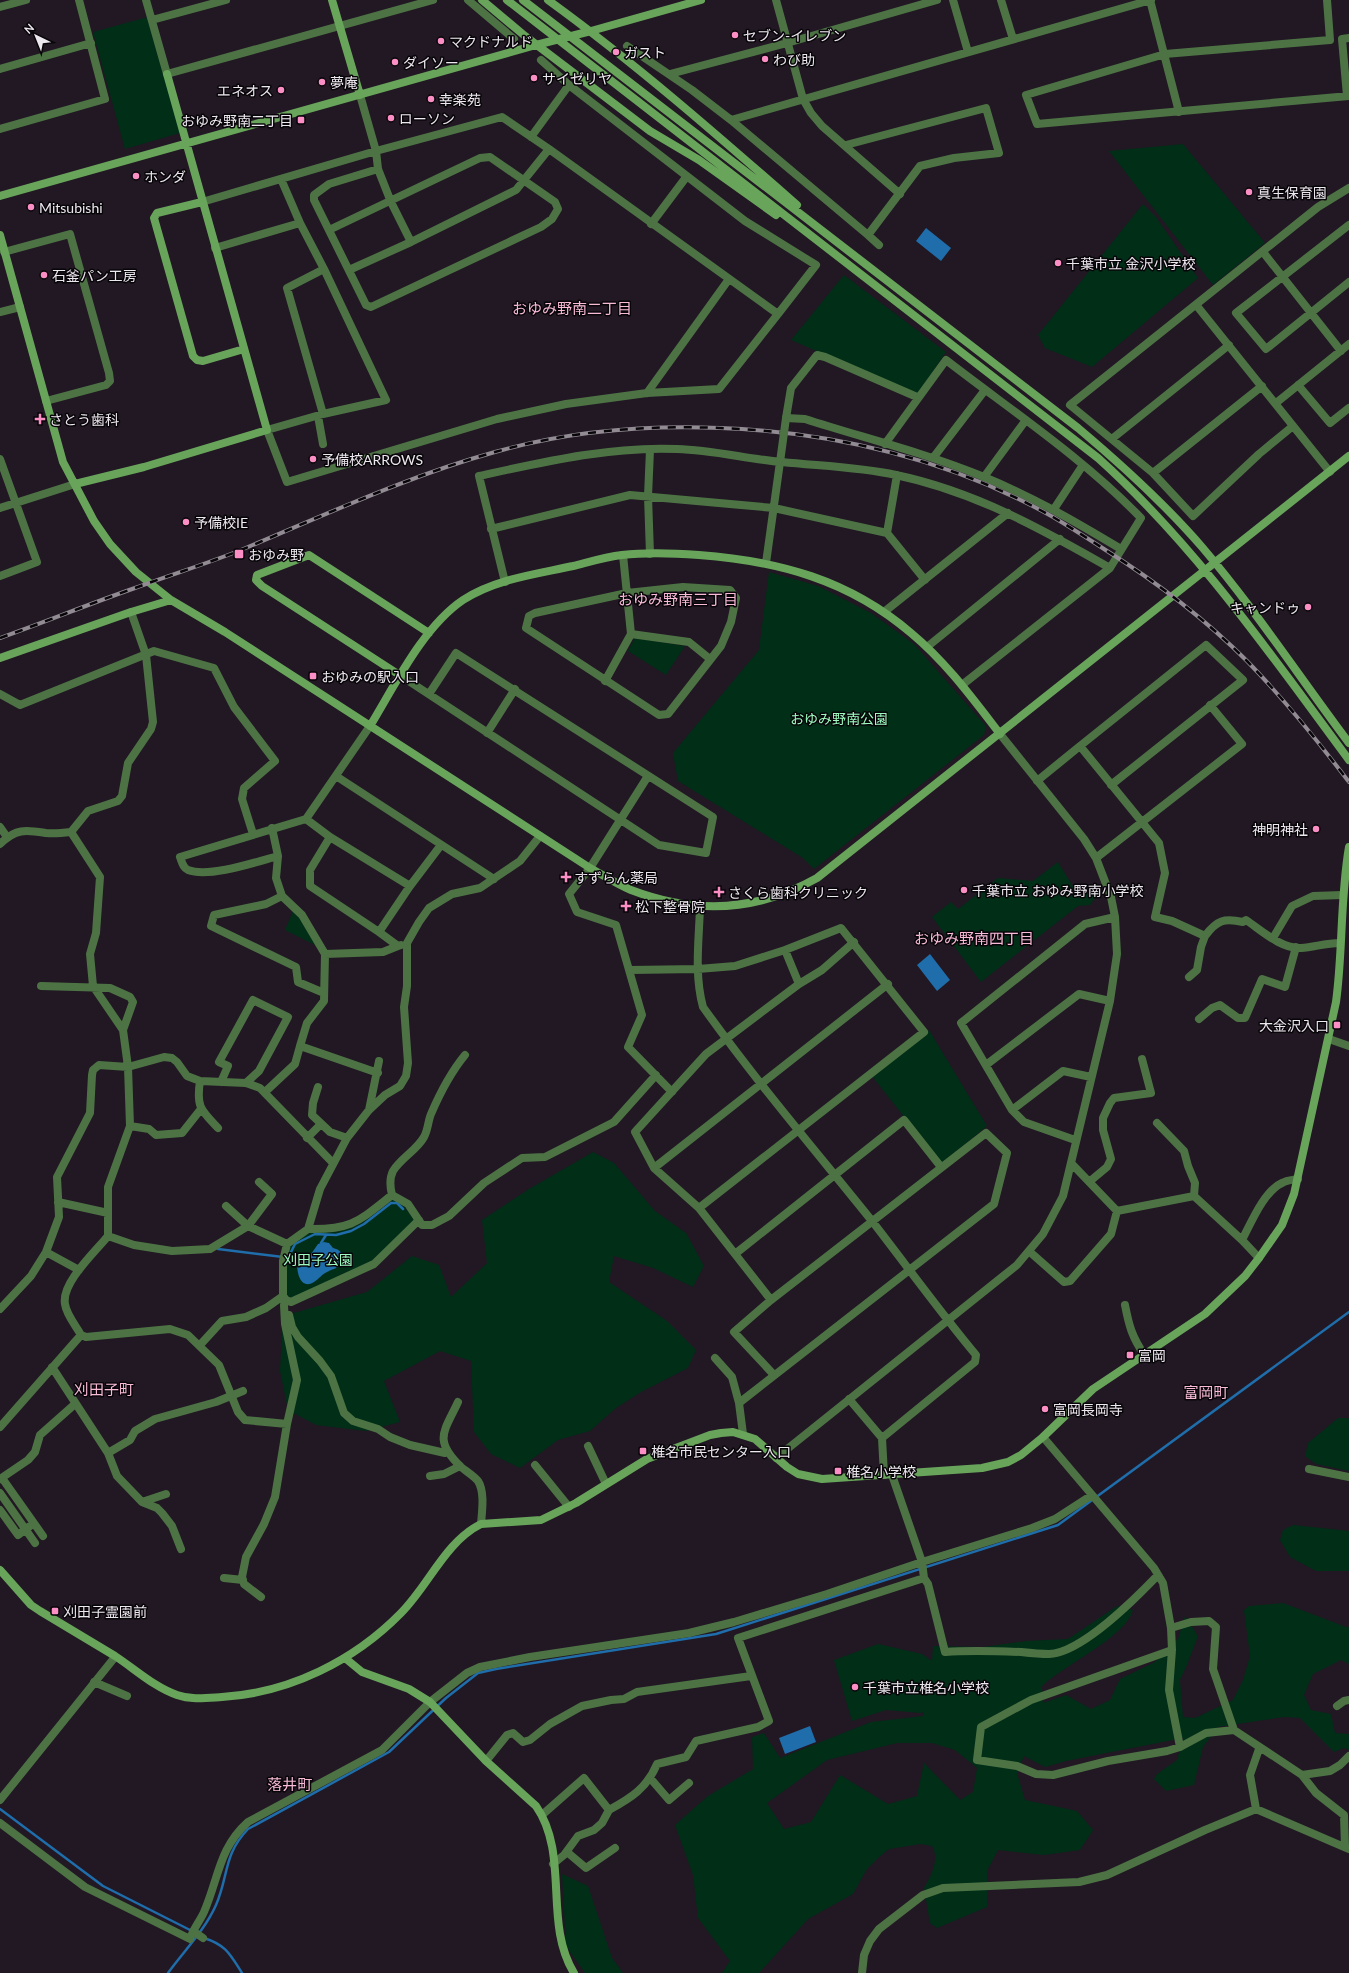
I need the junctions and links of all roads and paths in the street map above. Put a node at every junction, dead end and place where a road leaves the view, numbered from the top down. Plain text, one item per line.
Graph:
1 (26, 0) edge
2 (79, 0) edge
3 (146, 0) edge
4 (226, 0) edge
5 (332, 0) edge
6 (433, 0) edge
7 (468, 0) edge
8 (482, 0) edge
9 (508, 0) edge
10 (523, 0) edge
11 (548, 0) edge
12 (701, 0) edge
13 (776, 0) edge
14 (938, 0) edge
15 (953, 0) edge
16 (1001, 0) edge
17 (1150, 0) edge
18 (1327, 0) edge
19 (0, 7) edge
20 (152, 20) junction
21 (340, 26) junction
22 (591, 31) junction
23 (1349, 38) edge
24 (1013, 39) junction
25 (514, 40) dead end
26 (91, 43) junction
27 (788, 43) junction
28 (536, 45) junction
29 (627, 46) dead end
30 (968, 52) junction
31 (1165, 54) junction
32 (540, 60) dead end
33 (0, 69) edge
34 (167, 74) junction
35 (670, 74) junction
36 (569, 85) junction
37 (360, 95) junction
38 (1348, 96) edge
39 (803, 99) junction
40 (1180, 112) junction
41 (731, 120) junction
42 (0, 128) edge
43 (531, 137) junction
44 (186, 144) junction
45 (846, 145) junction
46 (549, 149) junction
47 (376, 151) junction
48 (378, 170) junction
49 (687, 176) junction
50 (282, 179) junction
51 (524, 181) junction
52 (1349, 188) edge
53 (900, 194) junction
54 (0, 196) edge
55 (202, 202) junction
56 (391, 202) junction
57 (807, 219) junction
58 (300, 223) junction
59 (652, 224) junction
60 (1349, 225) edge
61 (329, 230) junction
62 (802, 230) junction
63 (0, 235) edge
64 (868, 235) junction
65 (411, 242) junction
66 (879, 245) dead end
67 (215, 248) junction
68 (4, 252) junction
69 (1263, 252) junction
70 (324, 269) junction
71 (349, 270) junction
72 (1283, 276) junction
73 (729, 279) junction
74 (1349, 282) edge
75 (1197, 306) junction
76 (20, 307) junction
77 (0, 312) edge
78 (1310, 312) junction
79 (778, 314) junction
80 (1349, 344) edge
81 (1229, 345) junction
82 (244, 349) junction
83 (1341, 351) junction
84 (1262, 386) junction
85 (1298, 386) junction
86 (985, 390) junction
87 (647, 393) junction
88 (917, 398) junction
89 (46, 401) junction
90 (1276, 403) junction
91 (1349, 408) edge
92 (320, 415) junction
93 (786, 418) junction
94 (1026, 420) junction
95 (1293, 426) junction
96 (267, 430) junction
97 (1112, 438) junction
98 (323, 444) dead end
99 (885, 444) junction
100 (650, 450) junction
101 (1349, 456) edge
102 (933, 458) junction
103 (0, 459) edge
104 (780, 462) junction
105 (1083, 465) junction
106 (1330, 472) junction
107 (1153, 473) junction
108 (897, 475) junction
109 (984, 477) junction
110 (75, 484) junction
111 (648, 496) junction
112 (15, 504) junction
113 (0, 508) edge
114 (774, 508) junction
115 (1054, 509) junction
116 (1008, 513) junction
117 (492, 529) junction
118 (887, 533) junction
119 (1060, 539) junction
120 (1121, 549) junction
121 (650, 554) junction
122 (623, 555) junction
123 (766, 563) junction
124 (1215, 563) junction
125 (1110, 568) junction
126 (1205, 571) junction
127 (0, 576) edge
128 (925, 580) junction
129 (504, 582) junction
130 (627, 593) junction
131 (171, 600) junction
132 (131, 612) junction
133 (884, 612) junction
134 (429, 633) junction
135 (631, 634) junction
136 (927, 647) junction
137 (146, 655) junction
138 (0, 658) edge
139 (710, 659) junction
140 (401, 676) junction
141 (605, 681) junction
142 (962, 685) junction
143 (515, 689) junction
144 (0, 694) edge
145 (429, 694) junction
146 (1210, 705) junction
147 (370, 726) junction
148 (487, 733) junction
149 (1000, 734) junction
150 (1349, 743) edge
151 (1080, 746) junction
152 (1349, 760) edge
153 (336, 776) junction
154 (648, 776) junction
155 (1037, 781) junction
156 (1111, 785) junction
157 (306, 819) junction
158 (620, 820) junction
159 (1142, 823) junction
160 (0, 827) edge
161 (272, 828) junction
162 (71, 832) junction
163 (253, 834) junction
164 (330, 836) junction
165 (540, 836) junction
166 (7, 837) junction
167 (0, 844) edge
168 (441, 845) junction
169 (1349, 847) edge
170 (278, 856) junction
171 (1096, 858) junction
172 (590, 868) junction
173 (494, 879) junction
174 (410, 886) junction
175 (1342, 895) junction
176 (282, 896) junction
177 (700, 906) junction
178 (1115, 917) junction
179 (379, 932) junction
180 (1205, 936) junction
181 (1273, 938) junction
182 (407, 942) junction
183 (854, 942) junction
184 (1340, 943) junction
185 (398, 946) junction
186 (1296, 947) junction
187 (785, 950) junction
188 (326, 954) junction
189 (698, 969) junction
190 (630, 970) junction
191 (1189, 977) dead end
192 (799, 984) junction
193 (888, 984) junction
194 (41, 986) dead end
195 (95, 989) junction
196 (324, 993) junction
197 (1110, 1001) junction
198 (1198, 1019) dead end
199 (123, 1030) junction
200 (726, 1039) junction
201 (1329, 1039) junction
202 (300, 1046) junction
203 (1349, 1046) edge
204 (465, 1055) dead end
205 (1142, 1059) dead end
206 (379, 1061) dead end
207 (986, 1066) junction
208 (128, 1067) junction
209 (378, 1073) junction
210 (656, 1075) junction
211 (1091, 1077) junction
212 (200, 1081) junction
213 (221, 1082) junction
214 (246, 1083) junction
215 (761, 1084) junction
216 (318, 1087) dead end
217 (265, 1092) junction
218 (672, 1092) junction
219 (201, 1109) junction
220 (369, 1110) junction
221 (1012, 1110) junction
222 (1158, 1123) dead end
223 (320, 1125) junction
224 (130, 1126) junction
225 (218, 1128) dead end
226 (798, 1131) junction
227 (307, 1138) junction
228 (347, 1138) junction
229 (1075, 1140) junction
230 (333, 1163) junction
231 (1071, 1164) junction
232 (654, 1168) junction
233 (941, 1168) junction
234 (835, 1176) junction
235 (1298, 1179) junction
236 (259, 1182) dead end
237 (1089, 1182) junction
238 (392, 1195) junction
239 (1194, 1196) junction
240 (58, 1202) junction
241 (226, 1206) dead end
242 (699, 1208) junction
243 (1117, 1211) junction
244 (108, 1213) junction
245 (419, 1220) junction
246 (871, 1221) junction
247 (248, 1226) junction
248 (308, 1229) junction
249 (108, 1236) junction
250 (1242, 1240) junction
251 (287, 1244) junction
252 (46, 1252) junction
253 (1030, 1252) junction
254 (736, 1254) junction
255 (1259, 1258) junction
256 (909, 1269) junction
257 (79, 1270) junction
258 (285, 1298) junction
259 (772, 1300) junction
260 (1125, 1304) dead end
261 (0, 1309) edge
262 (948, 1322) junction
263 (81, 1335) junction
264 (200, 1345) junction
265 (1145, 1356) junction
266 (715, 1358) dead end
267 (52, 1367) junction
268 (774, 1375) junction
269 (243, 1391) dead end
270 (231, 1396) junction
271 (849, 1399) junction
272 (458, 1402) dead end
273 (739, 1403) junction
274 (75, 1404) junction
275 (287, 1424) junction
276 (0, 1427) edge
277 (743, 1434) junction
278 (1043, 1437) junction
279 (882, 1438) junction
280 (588, 1446) dead end
281 (448, 1452) junction
282 (108, 1453) junction
283 (776, 1458) junction
284 (460, 1466) junction
285 (535, 1466) dead end
286 (1309, 1469) dead end
287 (888, 1475) junction
288 (430, 1476) dead end
289 (1349, 1476) edge
290 (1, 1479) edge
291 (606, 1484) junction
292 (0, 1492) edge
293 (166, 1494) dead end
294 (1092, 1495) junction
295 (142, 1502) junction
296 (569, 1507) junction
297 (0, 1510) edge
298 (34, 1523) junction
299 (481, 1524) junction
300 (25, 1530) junction
301 (43, 1536) dead end
302 (35, 1543) dead end
303 (181, 1550) dead end
304 (922, 1562) junction
305 (0, 1570) edge
306 (1158, 1575) junction
307 (224, 1578) dead end
308 (924, 1578) junction
309 (243, 1580) junction
310 (261, 1596) dead end
311 (1171, 1628) junction
312 (1172, 1650) junction
313 (115, 1656) junction
314 (345, 1658) junction
315 (751, 1676) junction
316 (94, 1682) junction
317 (127, 1696) dead end
318 (1349, 1700) edge
319 (430, 1702) junction
320 (1337, 1706) dead end
321 (1234, 1730) junction
322 (1180, 1747) junction
323 (1259, 1749) junction
324 (1349, 1756) edge
325 (486, 1761) junction
326 (1302, 1775) junction
327 (650, 1778) junction
328 (689, 1783) dead end
329 (0, 1800) edge
330 (1256, 1809) junction
331 (609, 1810) junction
332 (542, 1816) junction
333 (0, 1823) edge
334 (615, 1848) dead end
335 (1347, 1848) edge
336 (567, 1852) junction
337 (553, 1864) junction
338 (193, 1931) junction
339 (203, 1938) dead end
340 (574, 1973) edge
341 (862, 1973) edge

1 - 19 street
2 - 26 street
3 - 20 street
4 - 20 street
5 - 21 street
6 - 21 street
7 - 25 street
8 - 28 street
9 - 62 street
10 - 57 street
11 - 22 street
12 - 22 street
13 - 27 street
14 - 27 street
15 - 30 street
16 - 24 street
17 - 24 street
17 - 31 street
18 - 31 street
20 - 34 street
21 - 34 street
21 - 37 street
22 - 28 street, bridge
22 - 57 street
23 - 38 street
24 - 30 street
26 - 33 street
26 - 42 street
27 - 35 street
27 - 39 street
28 - 37 street
28 - 62 street
29 - 35 street
30 - 39 street
31 - 40 street
31 - 40 street
32 - 36 street
34 - 44 street
35 - 41 street
36 - 43 street
36 - 49 street
37 - 44 street
37 - 47 street
38 - 40 street
39 - 41 street
39 - 45 street
41 - 64 street
43 - 46 street
43 - 47 street
44 - 54 street
44 - 55 street
45 - 53 street
45 - 53 street
46 - 51 street
46 - 59 street
47 - 48 street
47 - 50 street
48 - 56 street
48 - 61 street
49 - 59 street
49 - 79 street
50 - 55 street
50 - 58 street
51 - 56 street
51 - 65 street
51 - 71 street
52 - 69 street
53 - 64 street
55 - 67 street
55 - 82 street
56 - 61 street
56 - 65 street
57 - 124 street
58 - 67 street
58 - 70 street
59 - 73 street
60 - 72 street
61 - 71 street
62 - 126 street
63 - 68 street
64 - 66 street
65 - 71 street
67 - 82 street
68 - 76 street
68 - 89 street
69 - 72 street
69 - 75 street
70 - 92 street
70 - 92 street
72 - 78 street
72 - 78 street
73 - 79 street
73 - 87 street
74 - 78 street
75 - 81 street
75 - 97 street
76 - 77 street
76 - 89 street
78 - 83 street
79 - 87 street
80 - 83 street
81 - 84 street
81 - 97 street
82 - 96 street
83 - 85 street
84 - 90 street
84 - 107 street
85 - 90 street
85 - 91 street
86 - 88 street
86 - 94 street
86 - 102 street
87 - 96 street
88 - 93 street
88 - 99 street
89 - 110 street
90 - 95 street
92 - 96 street
92 - 98 street
93 - 99 street
93 - 104 street, bridge
94 - 105 street
94 - 109 street
95 - 106 street
95 - 107 street
96 - 110 street
97 - 107 street
99 - 102 street
100 - 104 street
100 - 111 street
100 - 117 street
101 - 106 street
102 - 109 street
103 - 112 street
104 - 108 street
104 - 114 street
105 - 115 street
105 - 120 street
106 - 124 street
108 - 116 street
108 - 118 street
109 - 115 street
110 - 112 street
110 - 131 street
111 - 114 street
111 - 117 street
111 - 121 street
112 - 113 street
112 - 127 street
114 - 118 street
114 - 123 street
115 - 120 street
116 - 119 street
116 - 128 street
117 - 129 street
118 - 128 street
119 - 125 street
119 - 136 street
120 - 125 street
121 - 122 street
121 - 123 street
122 - 129 street
122 - 130 street
123 - 133 street
124 - 126 street
124 - 150 street
125 - 142 street
126 - 149 street
126 - 152 street
128 - 133 street
129 - 134 street
130 - 135 street
130 - 139 street
130 - 141 street
131 - 132 street
131 - 147 street
132 - 137 street
132 - 138 street
133 - 136 street
134 - 140 street
134 - 140 street
135 - 139 street
135 - 141 street
136 - 142 street
137 - 144 street
137 - 162 street
137 - 163 street
139 - 141 street
140 - 145 street
140 - 147 street
142 - 149 street
143 - 145 street
143 - 148 street
143 - 154 street
145 - 148 street
146 - 151 street
146 - 156 street
146 - 159 street
147 - 153 street
147 - 165 street
148 - 158 street
149 - 155 street
149 - 177 street
151 - 155 street
151 - 156 street
153 - 157 street
153 - 168 street
154 - 158 street
154 - 158 street
155 - 171 street
156 - 159 street
157 - 161 street
157 - 164 street
158 - 172 street
159 - 171 street
159 - 180 street
160 - 166 street
161 - 163 street
161 - 170 street
162 - 166 street
162 - 195 street
163 - 170 street
164 - 174 street
164 - 179 street
165 - 172 street
165 - 173 street
166 - 167 street
168 - 173 street
168 - 174 street
169 - 175 street
170 - 176 street
171 - 178 street
172 - 177 street
172 - 190 street
173 - 182 street
174 - 179 street
175 - 181 street
175 - 184 street
176 - 188 street
176 - 196 street
177 - 189 street
178 - 197 street
178 - 207 street
179 - 185 street
180 - 181 street
180 - 191 street
181 - 186 street
182 - 185 street
182 - 220 street
183 - 187 street
183 - 192 street
183 - 193 street
184 - 186 street
184 - 201 street
185 - 188 street
186 - 198 street
187 - 189 street
187 - 192 street
188 - 196 street
189 - 190 street
189 - 200 street
190 - 210 street
192 - 200 street
193 - 215 street
193 - 226 street
194 - 195 street
195 - 199 street
195 - 199 street
196 - 202 street
197 - 207 street
197 - 211 street
199 - 208 street
200 - 215 street
200 - 218 street
201 - 203 street
201 - 235 street
202 - 209 street
202 - 217 street
204 - 238 street
205 - 237 street
206 - 209 street
207 - 221 street
208 - 212 street
208 - 224 street
208 - 240 street
209 - 220 street
210 - 218 street
210 - 245 street
211 - 221 street
211 - 229 street
212 - 213 street
212 - 219 street
213 - 214 street
213 - 214 street
214 - 217 street
215 - 226 street
215 - 232 street
216 - 223 street
217 - 227 street
218 - 232 street
219 - 224 street
219 - 225 street
220 - 228 street
221 - 229 street
222 - 239 street
223 - 227 street
223 - 228 street
224 - 244 street
226 - 234 street
226 - 242 street
227 - 230 street
228 - 230 street
229 - 231 street
230 - 248 street
231 - 237 street
231 - 253 street
232 - 242 street
233 - 234 street
233 - 246 street
233 - 256 street
234 - 246 street
234 - 254 street
235 - 250 street
235 - 255 street
236 - 247 street
237 - 243 street
238 - 245 street
238 - 248 street
239 - 243 street
239 - 250 street
240 - 244 street
240 - 252 street
241 - 247 street
242 - 254 street
243 - 253 street
244 - 249 street
245 - 258 street
246 - 256 street
246 - 259 street
247 - 249 street
247 - 251 street
248 - 251 street
249 - 257 street
250 - 255 street
251 - 258 street
252 - 257 street
252 - 261 street
253 - 262 street
254 - 259 street
255 - 265 street
256 - 262 street
256 - 268 street
257 - 263 street
258 - 264 street
258 - 275 street
258 - 281 street
259 - 268 street
260 - 265 street
262 - 271 street
262 - 279 street
263 - 264 street
263 - 267 street
264 - 270 street
265 - 278 street
266 - 273 street
267 - 274 street
267 - 276 street
268 - 273 street
269 - 270 street
270 - 275 street
270 - 282 street
271 - 279 street
271 - 283 street
272 - 281 street
273 - 277 street
274 - 282 street
274 - 290 street
275 - 309 street
277 - 283 street
277 - 291 street
278 - 287 street
278 - 294 street
279 - 287 street
280 - 291 street
281 - 284 street
282 - 295 street
283 - 287 street
284 - 288 street
284 - 299 street
285 - 296 street
286 - 289 street
287 - 304 street
290 - 298 street
291 - 296 street
292 - 300 street
293 - 295 street
294 - 304 street
294 - 306 street
295 - 303 street
296 - 299 street
297 - 300 street
298 - 300 street
298 - 301 street
299 - 314 street
300 - 302 street
304 - 308 street
304 - 319 street
305 - 313 street
306 - 308 street
306 - 311 street
307 - 309 street
308 - 315 street
309 - 310 street
311 - 312 street
311 - 321 street
312 - 322 street
312 - 322 street
313 - 314 street
313 - 316 street
314 - 319 street
315 - 325 street
315 - 327 street
316 - 317 street
316 - 329 street
318 - 320 street
319 - 325 street
319 - 338 street
321 - 322 street
321 - 323 street
323 - 326 street
323 - 330 street
324 - 326 street
325 - 332 street
326 - 335 street
327 - 328 street
327 - 331 street
330 - 335 street
330 - 341 street
331 - 332 street
331 - 336 street
332 - 337 street
333 - 338 street
334 - 336 street
336 - 337 street
337 - 340 street
338 - 339 street

